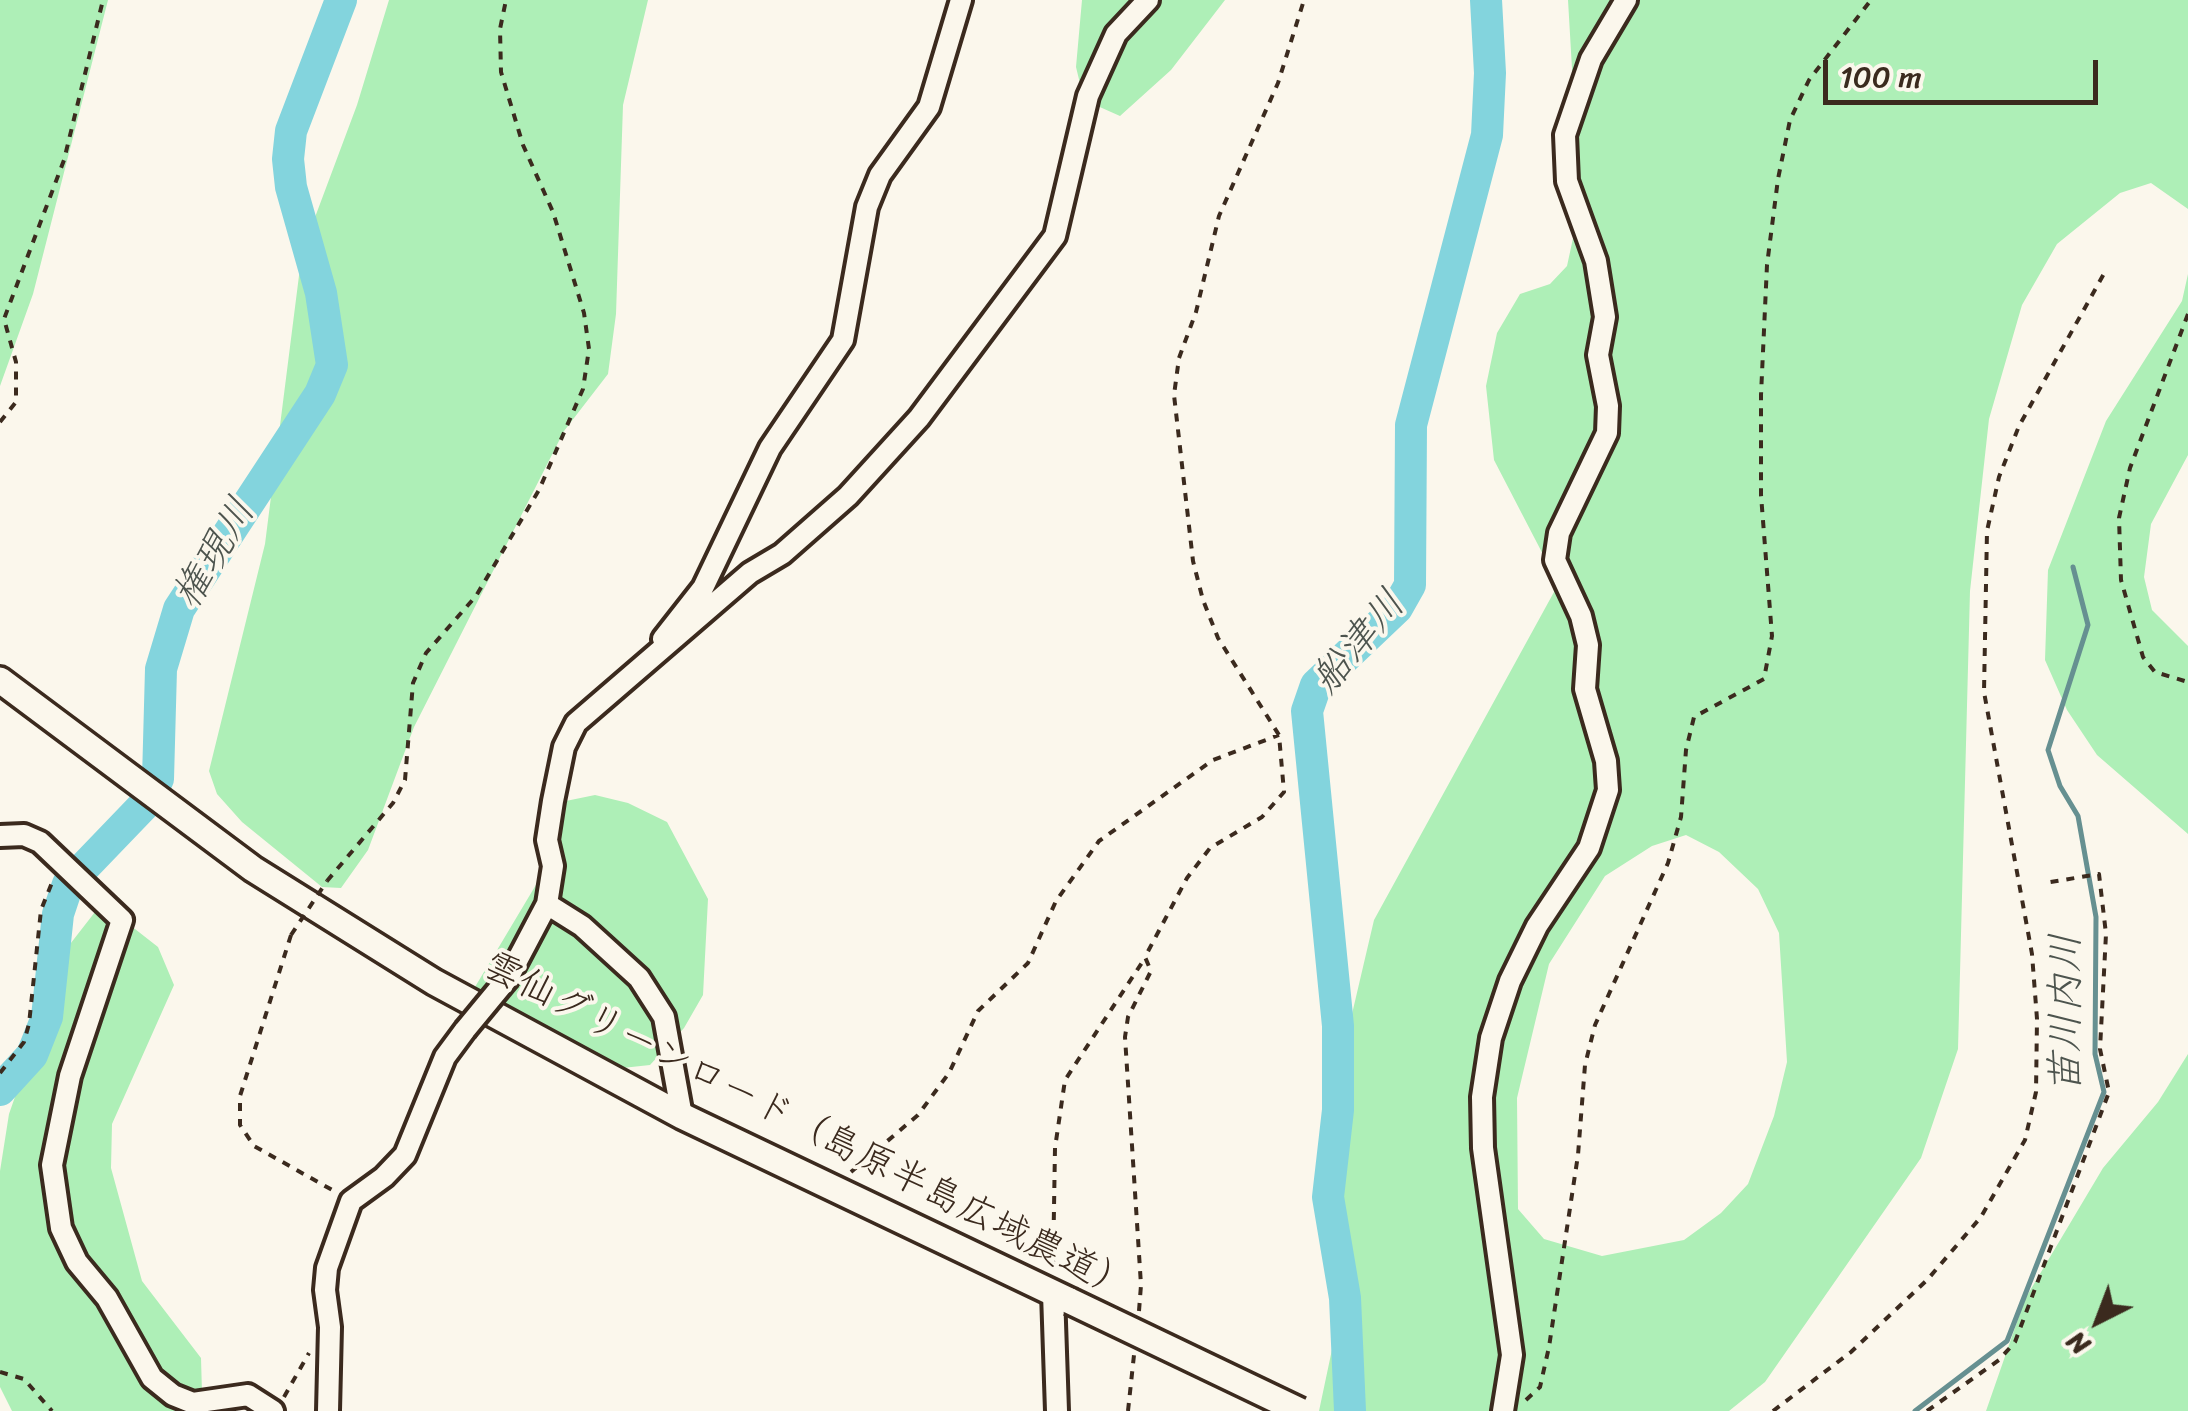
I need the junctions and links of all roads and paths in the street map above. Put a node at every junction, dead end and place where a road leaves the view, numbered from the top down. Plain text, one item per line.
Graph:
1 (103, 0) edge
2 (506, 0) edge
3 (961, 0) edge
4 (1148, 0) edge
5 (1304, 0) edge
6 (1626, 0) edge
7 (1871, 0) edge
8 (2106, 270) dead end
9 (2188, 314) edge
10 (0, 422) edge
11 (660, 655) junction
12 (0, 680) edge
13 (2188, 682) edge
14 (1279, 735) junction
15 (0, 836) edge
16 (72, 872) junction
17 (2044, 883) dead end
18 (547, 904) junction
19 (1145, 958) junction
20 (0, 1073) edge
21 (682, 1116) junction
22 (834, 1187) junction
23 (350, 1201) junction
24 (1062, 1297) junction
25 (1137, 1324) dead end
26 (1135, 1344) dead end
27 (310, 1349) dead end
28 (0, 1372) edge
29 (277, 1406) edge
30 (52, 1411) edge
31 (328, 1411) edge
32 (1058, 1411) edge
33 (1128, 1411) edge
34 (1300, 1411) edge
35 (1504, 1411) edge
36 (1514, 1411) edge
37 (1773, 1411) edge
38 (1927, 1411) edge

1 - 10 path
2 - 23 path, bridge
3 - 11 street
4 - 11 street
5 - 14 path
6 - 35 street
7 - 36 path
8 - 37 path
9 - 13 path
11 - 18 street
12 - 21 street, 雲仙グリーンロード（島原半島広域農道）
14 - 19 path
14 - 22 path
15 - 16 street
16 - 20 path
16 - 29 street
17 - 38 path
18 - 21 street
18 - 23 street, bridge
19 - 24 path
19 - 25 path
21 - 22 street, 雲仙グリーンロード（島原半島広域農道）
22 - 24 street, 雲仙グリーンロード（島原半島広域農道）
23 - 31 street
24 - 32 street
24 - 34 street, 雲仙グリーンロード（島原半島広域農道）, bridge
26 - 33 path
27 - 29 path
28 - 30 path

